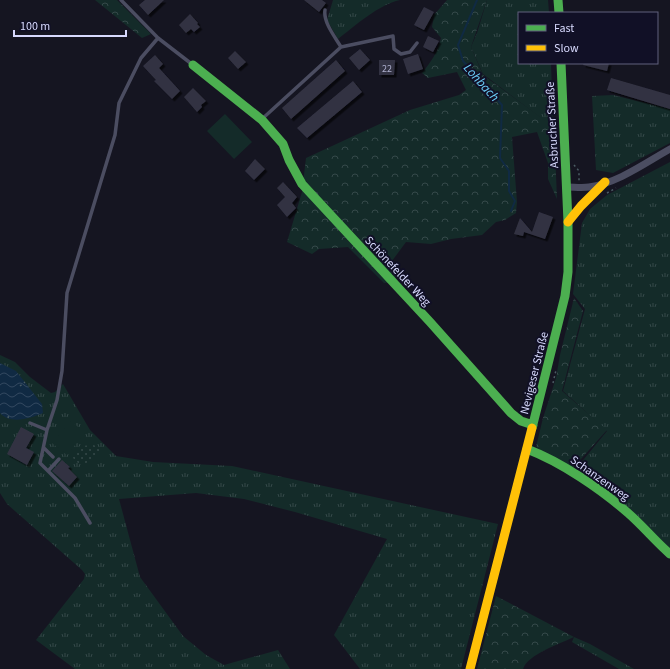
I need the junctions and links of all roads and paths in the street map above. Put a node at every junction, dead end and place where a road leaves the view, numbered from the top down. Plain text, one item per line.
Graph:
1 (558, 0) edge
2 (122, 1) edge
3 (325, 10) dead end
4 (559, 12) edge
5 (158, 38) junction
6 (418, 43) dead end
7 (341, 47) junction
8 (561, 64) edge
9 (192, 65) joint
10 (262, 120) junction
11 (670, 149) edge
12 (605, 182) junction
13 (567, 187) junction
14 (568, 222) junction
15 (24, 382) dead end
16 (20, 386) dead end
17 (9, 414) dead end
18 (8, 418) dead end
19 (30, 423) dead end
20 (533, 425) junction
21 (47, 430) junction
22 (44, 448) junction
23 (527, 449) junction
24 (53, 457) dead end
25 (59, 459) dead end
26 (48, 471) junction
27 (90, 523) dead end
28 (670, 554) edge
29 (470, 669) edge

1 - 4 main road
2 - 5 lane, Schönefelder Weg
3 - 7 lane
5 - 9 lane, Schönefelder Weg
5 - 21 lane
6 - 7 lane
7 - 10 lane
8 - 13 main road, Asbrucher Straße
9 - 10 main road, Schönefelder Weg
10 - 20 main road, Schönefelder Weg
11 - 12 street
12 - 13 street
12 - 14 main road
13 - 14 main road, Nevigeser Straße
14 - 20 main road, Nevigeser Straße
15 - 16 path
17 - 18 path
19 - 21 lane
20 - 23 main road, Nevigeser Straße
21 - 22 lane
22 - 24 lane
22 - 26 lane
23 - 28 main road, Schanzenweg
23 - 29 main road, Nevigeser Straße
25 - 26 lane
26 - 27 lane

